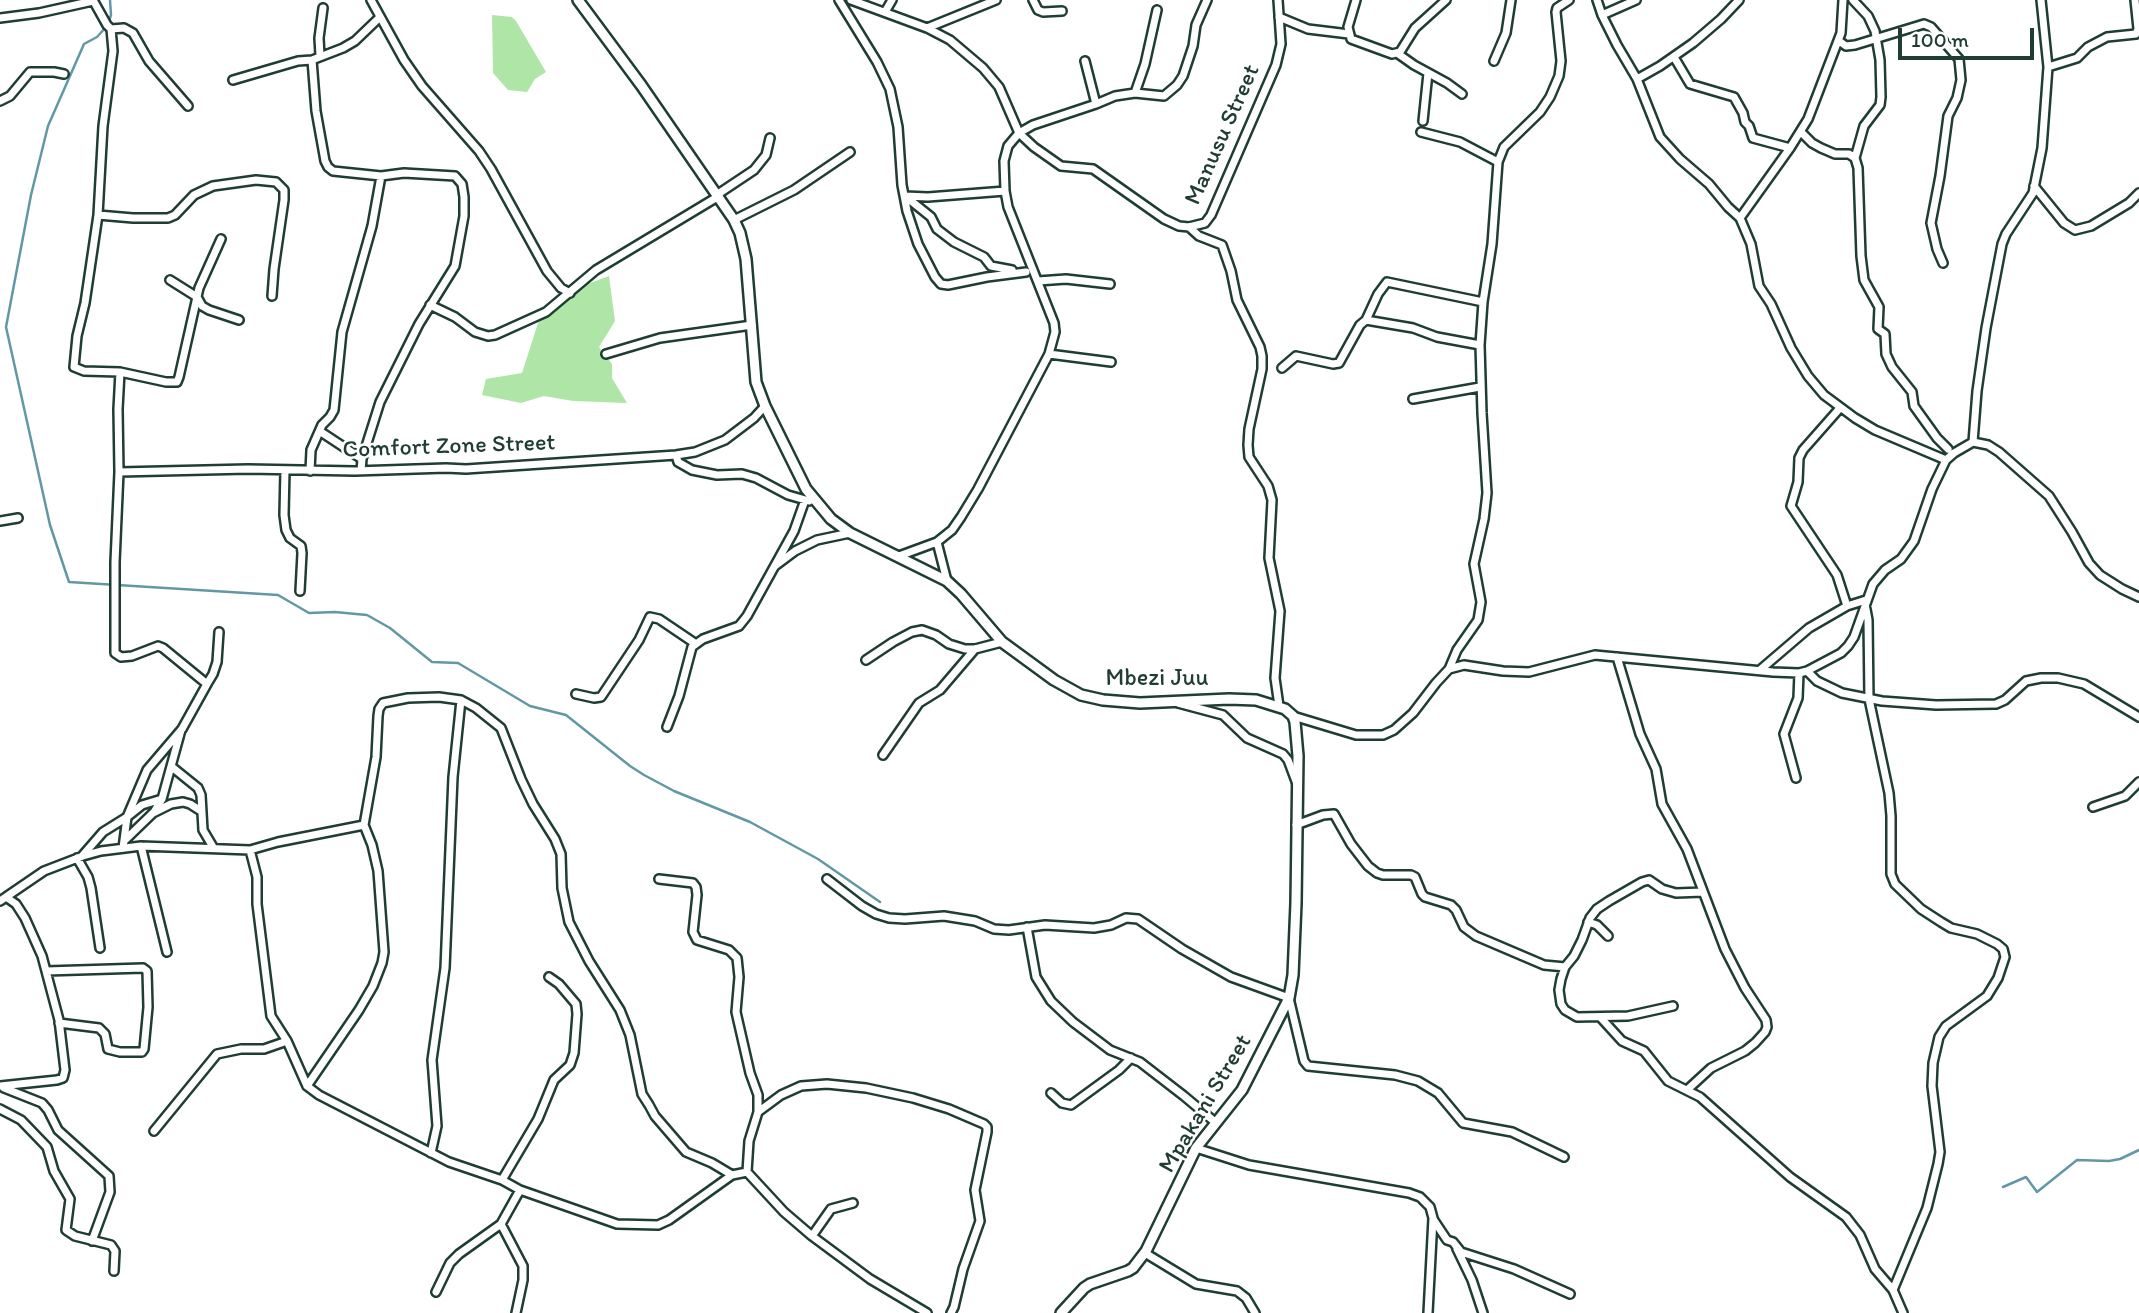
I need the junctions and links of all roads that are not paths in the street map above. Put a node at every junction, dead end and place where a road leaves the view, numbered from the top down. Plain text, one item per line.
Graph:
1 (93, 0) edge
2 (371, 0) edge
3 (578, 0) edge
4 (839, 0) edge
5 (850, 0) edge
6 (892, 0) edge
7 (996, 0) edge
8 (1033, 0) edge
9 (1207, 0) edge
10 (1278, 0) edge
11 (1356, 0) edge
12 (1446, 0) edge
13 (1511, 0) edge
14 (1569, 0) edge
15 (1597, 0) edge
16 (1636, 0) edge
17 (1739, 0) edge
18 (1843, 0) edge
19 (1853, 0) edge
20 (2041, 0) edge
21 (2135, 0) edge
22 (323, 8) dead end
23 (1157, 10) dead end
24 (1062, 11) dead end
25 (884, 12) junction
26 (1602, 15) junction
27 (380, 17) junction
28 (1279, 17) junction
29 (0, 18) edge
30 (927, 27) junction
31 (111, 29) junction
32 (1349, 34) junction
33 (1878, 39) junction
34 (1839, 41) junction
35 (1397, 54) junction
36 (1674, 57) junction
37 (316, 58) junction
38 (1085, 61) dead end
39 (1494, 61) dead end
40 (2048, 67) junction
41 (1428, 73) junction
42 (64, 74) dead end
43 (1637, 79) junction
44 (233, 80) dead end
45 (1135, 93) junction
46 (1462, 94) dead end
47 (0, 101) edge
48 (1096, 104) junction
49 (188, 106) dead end
50 (1423, 121) dead end
51 (1421, 132) dead end
52 (1801, 132) junction
53 (1019, 133) junction
54 (770, 138) dead end
55 (1790, 148) junction
56 (850, 152) dead end
57 (1855, 158) junction
58 (1498, 162) junction
59 (381, 176) junction
60 (2034, 186) junction
61 (1005, 191) junction
62 (2139, 193) edge
63 (719, 195) junction
64 (904, 196) junction
65 (98, 215) junction
66 (1740, 218) junction
67 (734, 220) junction
68 (1189, 227) junction
69 (221, 239) dead end
70 (1943, 263) dead end
71 (1032, 264) junction
72 (1026, 272) junction
73 (170, 280) dead end
74 (1038, 281) junction
75 (1110, 284) dead end
76 (570, 293) junction
77 (272, 296) dead end
78 (197, 297) junction
79 (1483, 302) junction
80 (430, 305) junction
81 (239, 320) dead end
82 (1366, 320) junction
83 (752, 325) junction
84 (1479, 345) junction
85 (606, 354) dead end
86 (1049, 354) junction
87 (1111, 362) dead end
88 (1282, 368) dead end
89 (120, 372) junction
90 (1480, 387) junction
91 (1413, 399) dead end
92 (765, 406) junction
93 (1840, 408) junction
94 (321, 432) junction
95 (1969, 443) junction
96 (1948, 449) junction
97 (1930, 452) junction
98 (676, 455) junction
99 (362, 459) junction
100 (1946, 460) junction
101 (285, 470) junction
102 (310, 471) junction
103 (361, 471) junction
104 (119, 472) junction
105 (804, 500) junction
106 (817, 502) junction
107 (18, 518) dead end
108 (0, 521) edge
109 (850, 533) junction
110 (936, 542) junction
111 (899, 556) junction
112 (772, 568) junction
113 (947, 581) junction
114 (300, 591) dead end
115 (2139, 597) edge
116 (1865, 602) junction
117 (1847, 606) junction
118 (219, 632) dead end
119 (1002, 642) junction
120 (696, 644) junction
121 (975, 649) junction
122 (1617, 657) junction
123 (866, 660) dead end
124 (1449, 668) junction
125 (1760, 670) junction
126 (1803, 672) junction
127 (206, 684) junction
128 (576, 694) dead end
129 (1869, 699) junction
130 (461, 700) junction
131 (1170, 701) junction
132 (1279, 706) junction
133 (1293, 716) junction
134 (2139, 717) edge
135 (667, 727) dead end
136 (182, 729) junction
137 (164, 749) junction
138 (883, 755) dead end
139 (175, 756) junction
140 (172, 767) junction
141 (1796, 778) dead end
142 (2139, 782) edge
143 (1297, 784) junction
144 (162, 799) junction
145 (2092, 807) dead end
146 (201, 811) junction
147 (154, 812) junction
148 (127, 817) junction
149 (364, 825) junction
150 (1296, 825) junction
151 (123, 845) junction
152 (141, 846) junction
153 (213, 847) junction
154 (250, 850) junction
155 (80, 857) junction
156 (827, 878) dead end
157 (659, 879) dead end
158 (1703, 892) junction
159 (3, 899) edge
160 (1588, 922) junction
161 (1027, 927) junction
162 (1608, 936) dead end
163 (100, 948) dead end
164 (167, 952) dead end
165 (1565, 967) junction
166 (46, 971) junction
167 (549, 977) dead end
168 (1289, 998) junction
169 (1673, 1006) dead end
170 (1601, 1017) junction
171 (60, 1023) junction
172 (287, 1041) junction
173 (1131, 1058) junction
174 (307, 1086) junction
175 (1687, 1090) junction
176 (1051, 1093) dead end
177 (0, 1109) edge
178 (758, 1112) junction
179 (1215, 1122) junction
180 (154, 1131) dead end
181 (1196, 1148) junction
182 (432, 1153) junction
183 (1564, 1157) dead end
184 (746, 1172) junction
185 (732, 1175) junction
186 (502, 1180) junction
187 (520, 1190) junction
188 (853, 1203) dead end
189 (1433, 1218) junction
190 (501, 1224) junction
191 (812, 1236) junction
192 (92, 1241) junction
193 (1453, 1242) junction
194 (1144, 1253) junction
195 (114, 1271) dead end
196 (1893, 1290) junction
197 (436, 1292) dead end
198 (1570, 1294) dead end
199 (516, 1313) edge
200 (927, 1313) edge
201 (951, 1313) edge
202 (1061, 1313) edge
203 (1255, 1313) edge
204 (1428, 1313) edge
205 (1483, 1313) edge
206 (1903, 1313) edge

1 - 29 street
1 - 31 street
2 - 27 street
3 - 63 street, Mbezi Juu
4 - 64 street
5 - 25 street
6 - 25 street
7 - 30 street
8 - 24 street
9 - 45 street
10 - 28 street, Manusu Street
11 - 32 street
12 - 35 street
13 - 39 street
14 - 58 street
15 - 26 street
16 - 26 street
17 - 36 street
18 - 34 street
19 - 33 street
20 - 40 street
21 - 40 street
22 - 37 street
23 - 45 street
25 - 30 street
26 - 43 street
27 - 37 street
27 - 76 street
28 - 32 street
28 - 68 street, Manusu Street
30 - 53 street
31 - 49 street
31 - 65 street
32 - 35 street
33 - 34 street
33 - 57 street
33 - 70 street
34 - 52 street
35 - 41 street
36 - 43 street
36 - 55 street
37 - 44 street
37 - 59 street
38 - 48 street
40 - 60 street
41 - 46 street
41 - 50 street
42 - 47 street
43 - 66 street
45 - 48 street
48 - 53 street
51 - 58 street
52 - 55 street
52 - 57 street
53 - 61 street
53 - 68 street, Manusu Street
54 - 63 street
55 - 66 street
56 - 67 street
57 - 96 street
58 - 79 street
59 - 80 street
59 - 94 street
60 - 62 street
60 - 95 street
61 - 64 street
61 - 71 street
63 - 67 street, Mbezi Juu
63 - 76 street
64 - 72 street
64 - 72 street
65 - 77 street
65 - 89 street
66 - 93 street
67 - 83 street, Mbezi Juu
68 - 132 street
69 - 78 street
71 - 72 street
71 - 74 street
73 - 78 street
74 - 75 street
74 - 86 street
76 - 80 street
78 - 81 street
78 - 89 street
79 - 82 street
79 - 84 street
80 - 99 street
82 - 84 street
82 - 88 street
83 - 85 street
83 - 92 street, Mbezi Juu
84 - 90 street
86 - 87 street
86 - 110 street
89 - 104 street
90 - 91 street
90 - 124 street
92 - 98 street, Comfort Zone Street
92 - 106 street, Mbezi Juu
93 - 97 street
93 - 117 street
94 - 99 street
94 - 102 street
95 - 96 street
95 - 100 street
95 - 115 street
96 - 97 street
97 - 100 street
98 - 103 street, Comfort Zone Street
98 - 105 street
99 - 103 street
100 - 116 street
101 - 102 street, Comfort Zone Street
101 - 104 street, Comfort Zone Street
101 - 114 street
102 - 103 street, Comfort Zone Street
104 - 127 street
105 - 106 street
105 - 112 street
106 - 109 street, Mbezi Juu
107 - 108 street
109 - 111 street, Mbezi Juu
109 - 112 street
110 - 111 street
110 - 113 street
111 - 113 street, Mbezi Juu
112 - 120 street
113 - 119 street, Mbezi Juu
116 - 117 street
116 - 126 street
116 - 129 street
117 - 125 street
118 - 127 street
119 - 121 street
119 - 131 street, Mbezi Juu
120 - 128 street
120 - 135 street
121 - 123 street
121 - 138 street
122 - 124 street
122 - 125 street
122 - 158 street
124 - 133 street
125 - 126 street
126 - 129 street
126 - 141 street
127 - 136 street
129 - 134 street
129 - 196 street
130 - 149 street
130 - 182 street
130 - 185 street
131 - 132 street, Mbezi Juu
131 - 143 street
132 - 133 street
133 - 143 street, Mpakani Street
136 - 137 street
136 - 139 street
137 - 139 street
137 - 148 street
139 - 140 street
140 - 144 street
140 - 146 street
142 - 145 street
143 - 150 street, Mpakani Street
144 - 147 street
144 - 148 street
146 - 147 street
146 - 153 street
147 - 151 street
148 - 151 street
148 - 155 street
149 - 154 street
149 - 174 street
150 - 165 street
150 - 168 street, Mpakani Street
151 - 152 street
151 - 155 street
152 - 153 street
152 - 164 street
153 - 154 street
154 - 172 street
155 - 159 street
155 - 163 street
156 - 161 street
157 - 178 street
158 - 160 street
158 - 175 street
159 - 166 street
160 - 162 street
160 - 165 street
161 - 168 street
161 - 173 street
165 - 170 street
166 - 171 street
166 - 171 street
167 - 186 street
168 - 179 street, Mpakani Street
168 - 183 street
169 - 170 street
170 - 175 street
171 - 192 street
172 - 174 street
172 - 180 street
173 - 176 street
173 - 179 street
174 - 182 street
175 - 196 street
177 - 192 street
178 - 184 street
178 - 201 street
179 - 181 street, Mpakani Street
181 - 189 street
181 - 194 street, Mpakani Street
182 - 186 street
184 - 185 street
184 - 191 street
185 - 187 street
186 - 187 street
187 - 190 street
188 - 191 street
189 - 193 street
189 - 204 street
190 - 197 street
190 - 199 street
191 - 200 street
192 - 195 street
193 - 198 street
193 - 205 street
194 - 202 street, Mpakani Street
194 - 203 street
196 - 206 street

